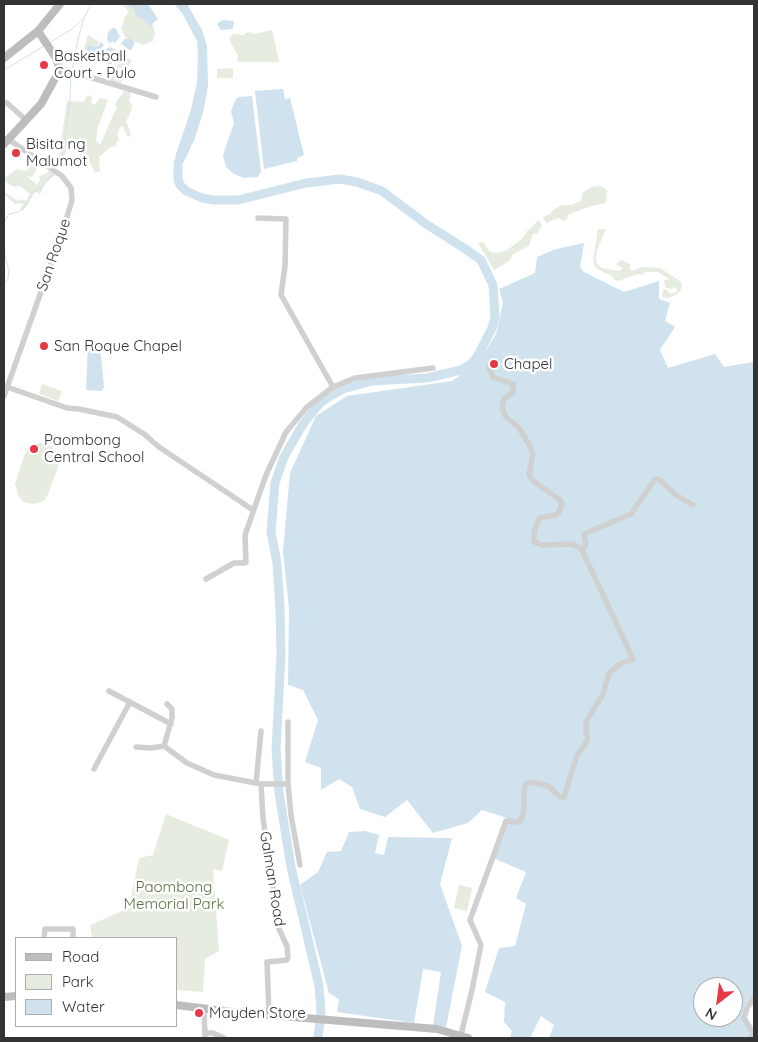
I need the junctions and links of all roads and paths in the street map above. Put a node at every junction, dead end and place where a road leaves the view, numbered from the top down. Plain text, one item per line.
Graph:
1 (60, 4) edge
2 (38, 31) junction
3 (4, 58) edge
4 (62, 69) junction
5 (156, 97) dead end
6 (7, 103) dead end
7 (26, 120) junction
8 (6, 141) edge
9 (258, 218) dead end
10 (433, 368) dead end
11 (489, 368) dead end
12 (8, 387) junction
13 (333, 387) junction
14 (4, 396) edge
15 (693, 505) dead end
16 (253, 510) junction
17 (582, 550) junction
18 (206, 579) dead end
19 (109, 691) dead end
20 (130, 702) junction
21 (168, 704) dead end
22 (288, 722) dead end
23 (171, 724) junction
24 (261, 731) dead end
25 (164, 746) junction
26 (136, 747) dead end
27 (94, 769) dead end
28 (258, 784) junction
29 (285, 784) junction
30 (300, 865) dead end
31 (44, 937) edge
32 (73, 937) edge
33 (754, 998) edge
34 (178, 1005) edge
35 (204, 1009) junction
36 (270, 1015) junction
37 (205, 1035) edge
38 (465, 1037) edge
39 (224, 1038) edge
40 (751, 1038) edge

1 - 2 main road
2 - 3 main road
2 - 4 main road
4 - 5 street
4 - 7 main road
6 - 7 street
7 - 8 main road
8 - 12 street, San Roque
9 - 13 street
10 - 13 street
11 - 17 street
12 - 14 street, San Roque
12 - 16 street
13 - 16 street
15 - 17 street
16 - 18 street
17 - 38 street
19 - 20 street
20 - 23 street
20 - 27 street
21 - 23 street
22 - 29 street
23 - 25 street
24 - 28 street
25 - 26 street
25 - 28 street
28 - 29 street
28 - 36 street, Galman Road
29 - 30 street
31 - 32 street
33 - 40 street
34 - 35 main road
35 - 36 main road
35 - 37 street
36 - 38 main road
37 - 39 street

